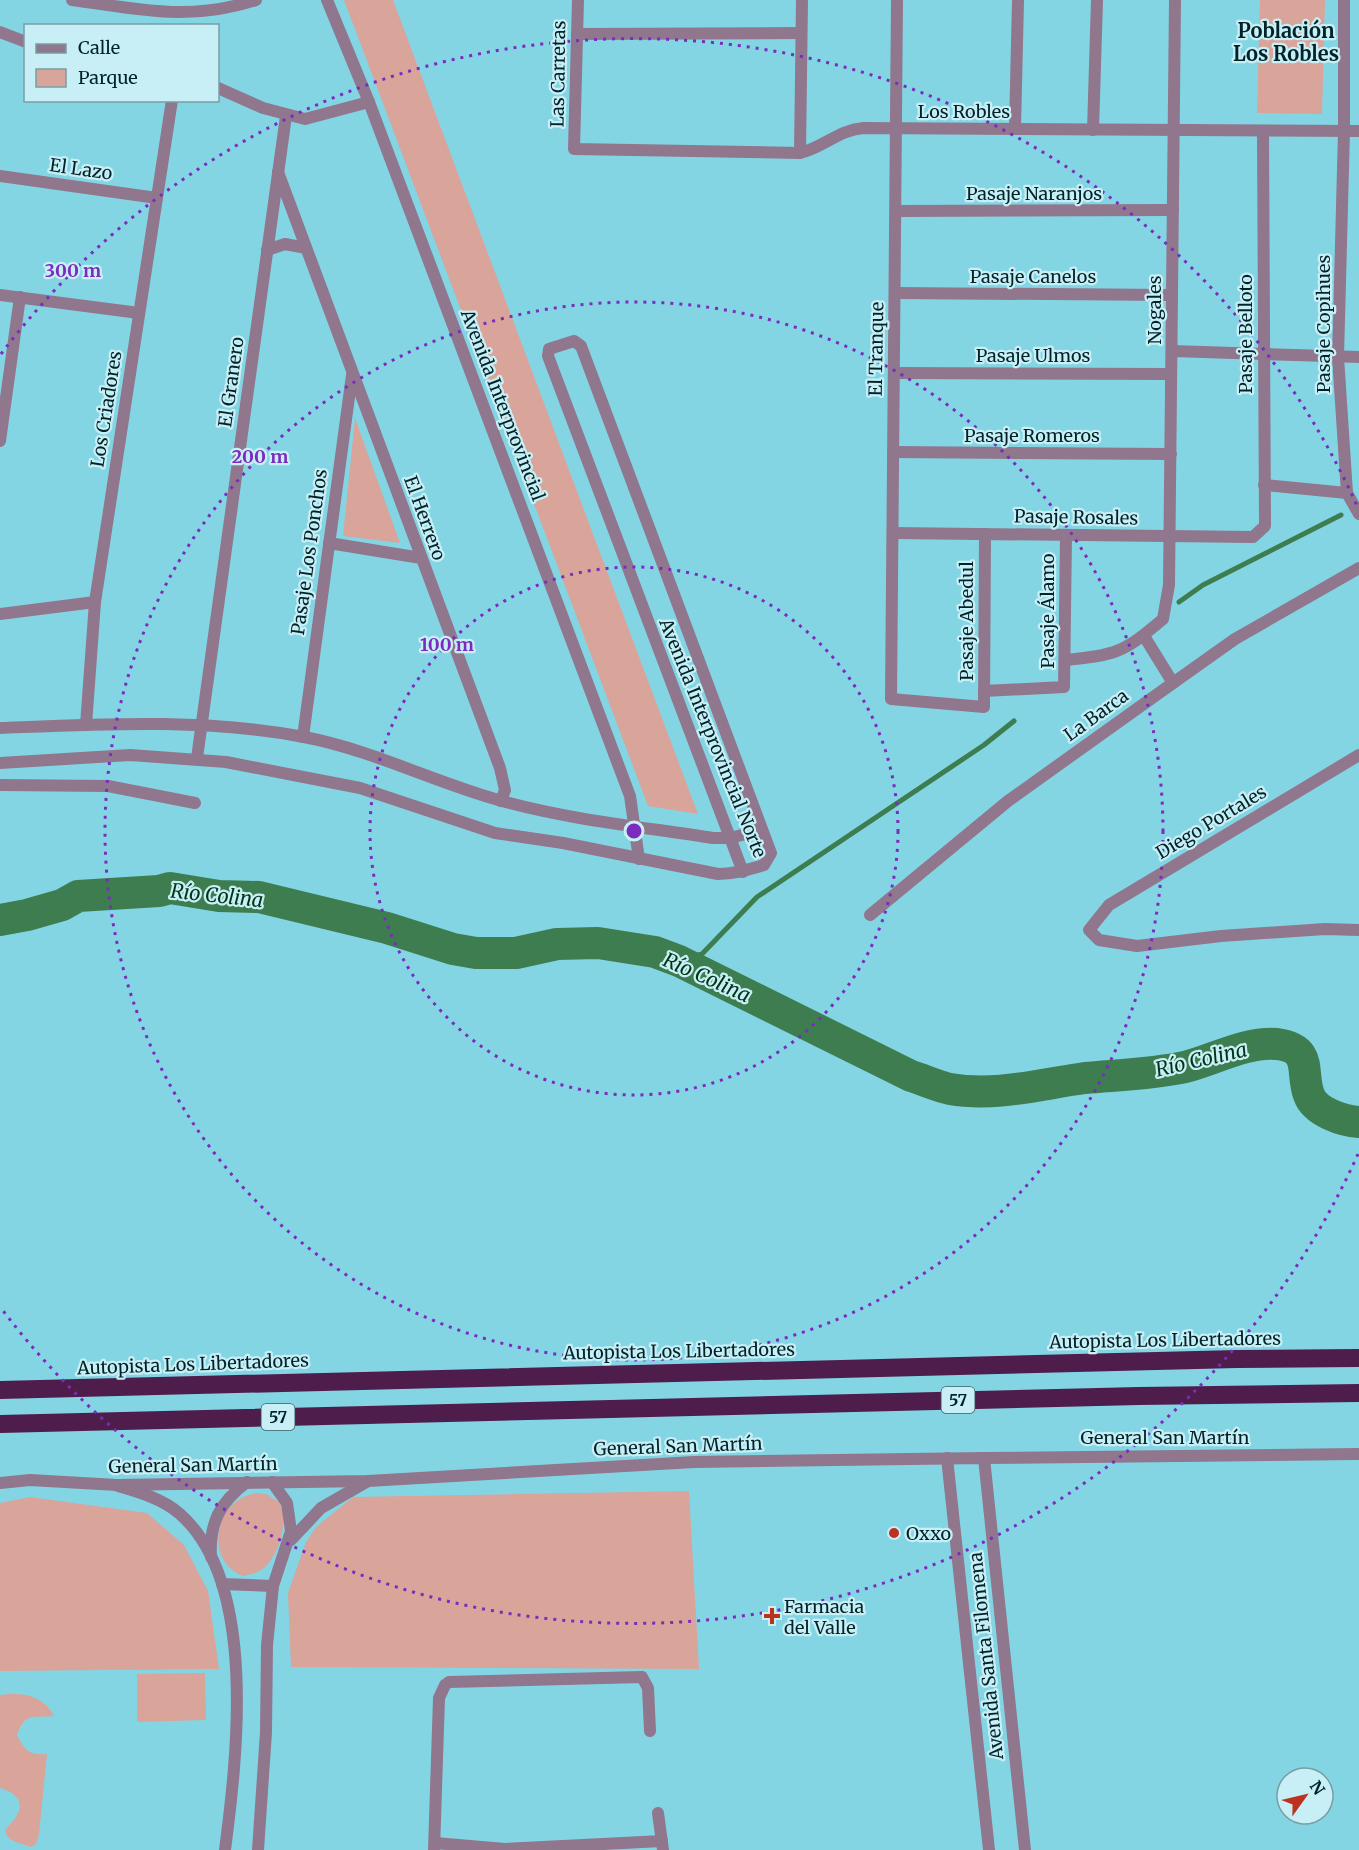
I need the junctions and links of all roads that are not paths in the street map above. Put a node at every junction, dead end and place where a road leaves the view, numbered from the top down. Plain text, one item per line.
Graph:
1 (72, 0) edge
2 (256, 0) edge
3 (327, 0) edge
4 (578, 0) edge
5 (802, 0) edge
6 (897, 0) edge
7 (1018, 0) edge
8 (1097, 0) edge
9 (1175, 0) edge
10 (1344, 0) edge
11 (0, 32) edge
12 (801, 33) junction
13 (577, 34) junction
14 (24, 41) edge
15 (219, 88) edge
16 (172, 102) edge
17 (369, 102) junction
18 (286, 116) junction
19 (896, 129) junction
20 (1015, 129) junction
21 (1093, 130) junction
22 (1173, 131) junction
23 (1344, 131) junction
24 (1359, 131) edge
25 (1263, 132) junction
26 (574, 149) joint
27 (800, 153) junction
28 (278, 172) junction
29 (3, 175) edge
30 (156, 198) junction
31 (1173, 210) junction
32 (896, 212) junction
33 (306, 248) junction
34 (267, 250) junction
35 (895, 293) junction
36 (0, 295) edge
37 (1172, 295) junction
38 (20, 297) junction
39 (139, 313) junction
40 (1172, 351) junction
41 (1263, 354) junction
42 (1338, 357) junction
43 (1359, 357) edge
44 (352, 373) junction
45 (894, 373) junction
46 (1171, 374) junction
47 (0, 441) edge
48 (893, 452) junction
49 (1171, 453) junction
50 (1264, 485) junction
51 (1347, 493) junction
52 (1359, 514) edge
53 (893, 533) junction
54 (985, 534) junction
55 (1259, 534) joint
56 (1066, 535) junction
57 (1170, 537) junction
58 (329, 543) junction
59 (421, 558) junction
60 (1359, 568) edge
61 (95, 602) junction
62 (0, 614) edge
63 (1144, 636) junction
64 (1065, 660) junction
65 (1173, 683) junction
66 (984, 691) junction
67 (984, 707) joint
68 (86, 724) junction
69 (201, 724) junction
70 (0, 728) edge
71 (303, 736) junction
72 (1359, 755) edge
73 (197, 758) junction
74 (0, 763) edge
75 (0, 785) edge
76 (501, 801) junction
77 (195, 803) dead end
78 (636, 826) junction
79 (762, 830) junction
80 (730, 838) junction
81 (639, 859) junction
82 (743, 872) junction
83 (870, 915) dead end
84 (1359, 930) edge
85 (1359, 1358) edge
86 (0, 1390) edge
87 (1359, 1393) edge
88 (0, 1424) edge
89 (1359, 1454) edge
90 (947, 1458) junction
91 (984, 1458) junction
92 (368, 1481) junction
93 (247, 1482) junction
94 (272, 1482) junction
95 (0, 1483) edge
96 (117, 1485) junction
97 (290, 1540) junction
98 (212, 1558) junction
99 (222, 1584) junction
100 (273, 1586) junction
101 (650, 1731) dead end
102 (658, 1813) dead end
103 (434, 1846) edge
104 (662, 1846) edge
105 (225, 1850) edge
106 (258, 1850) edge
107 (505, 1850) edge
108 (988, 1850) edge
109 (1025, 1850) edge

1 - 2 street
3 - 17 street, Avenida Interprovincial
4 - 13 street, Las Carretas
5 - 12 street
6 - 19 street, El Tranque
7 - 20 street
8 - 21 street
9 - 22 street, Nogales
10 - 23 street, Pasaje Copihues
11 - 14 street
12 - 13 street
12 - 27 street
13 - 26 street, Las Carretas
15 - 18 street
16 - 30 street, Los Criadores
17 - 18 street
17 - 78 street, Avenida Interprovincial
18 - 28 street, El Granero
19 - 20 street, Los Robles
19 - 27 street, Los Robles
19 - 32 street, El Tranque
20 - 21 street, Los Robles
21 - 22 street, Los Robles
22 - 25 street, Los Robles
22 - 31 street, Nogales
23 - 24 street, Los Robles
23 - 25 street, Los Robles
23 - 42 street, Pasaje Copihues
25 - 41 street, Pasaje Belloto
26 - 27 street, Los Robles
28 - 33 street, El Herrero
28 - 34 street, El Granero
29 - 30 street, El Lazo
30 - 39 street, Los Criadores
31 - 32 street, Pasaje Naranjos
31 - 37 street, Nogales
32 - 35 street, El Tranque
33 - 34 street
33 - 44 street, El Herrero
34 - 69 street, El Granero
35 - 37 street, Pasaje Canelos
35 - 45 street, El Tranque
36 - 38 street
37 - 40 street, Nogales
38 - 39 street
38 - 47 street
39 - 61 street, Los Criadores
40 - 41 street
40 - 46 street, Nogales
41 - 42 street
41 - 50 street, Pasaje Belloto
42 - 43 street
42 - 51 street, Pasaje Copihues
44 - 58 street, Pasaje Los Ponchos
44 - 59 street, El Herrero
45 - 46 street, Pasaje Ulmos
45 - 48 street, El Tranque
46 - 49 street, Nogales
48 - 49 street, Pasaje Romeros
48 - 53 street, El Tranque
49 - 57 street, Nogales
50 - 51 street
50 - 55 street, Pasaje Belloto
51 - 52 street, Pasaje Copihues
53 - 54 street, Pasaje Rosales
53 - 67 street, El Tranque
54 - 56 street, Pasaje Rosales
54 - 66 street, Pasaje Abedul
55 - 57 street, Pasaje Rosales
56 - 57 street, Pasaje Rosales
56 - 64 street, Pasaje Álamo
57 - 63 street, Nogales
58 - 59 street
58 - 71 street, Pasaje Los Ponchos
59 - 76 street, El Herrero
60 - 65 street, La Barca
61 - 62 street
61 - 68 street, Los Criadores
63 - 64 street
63 - 65 street
64 - 66 street, Pasaje Álamo
65 - 83 street, La Barca
66 - 67 street, Pasaje Abedul
68 - 69 street
68 - 70 street
69 - 71 street
69 - 73 street, El Granero
71 - 76 street
72 - 84 street, Diego Portales
73 - 74 street
73 - 81 street
75 - 77 street
76 - 78 street
78 - 80 street
78 - 81 street, Avenida Interprovincial
79 - 80 street
79 - 80 street, Avenida Interprovincial Norte
79 - 82 street, Avenida Interprovincial Norte
80 - 82 street, Avenida Interprovincial Norte
81 - 82 street
85 - 86 highway, Autopista Los Libertadores / 57
87 - 88 highway, 57
89 - 91 street, General San Martín
90 - 91 street, General San Martín
90 - 92 street, General San Martín
90 - 108 street, Avenida Santa Filomena
91 - 109 street, Avenida Santa Filomena
92 - 94 street, General San Martín
92 - 97 street
93 - 94 street, General San Martín
93 - 96 street, General San Martín
93 - 98 street
94 - 97 street
95 - 96 street, General San Martín
96 - 98 street
97 - 100 street
98 - 99 street
99 - 100 street
99 - 105 street
100 - 106 street
101 - 103 street
102 - 104 street
103 - 107 street
104 - 107 street

